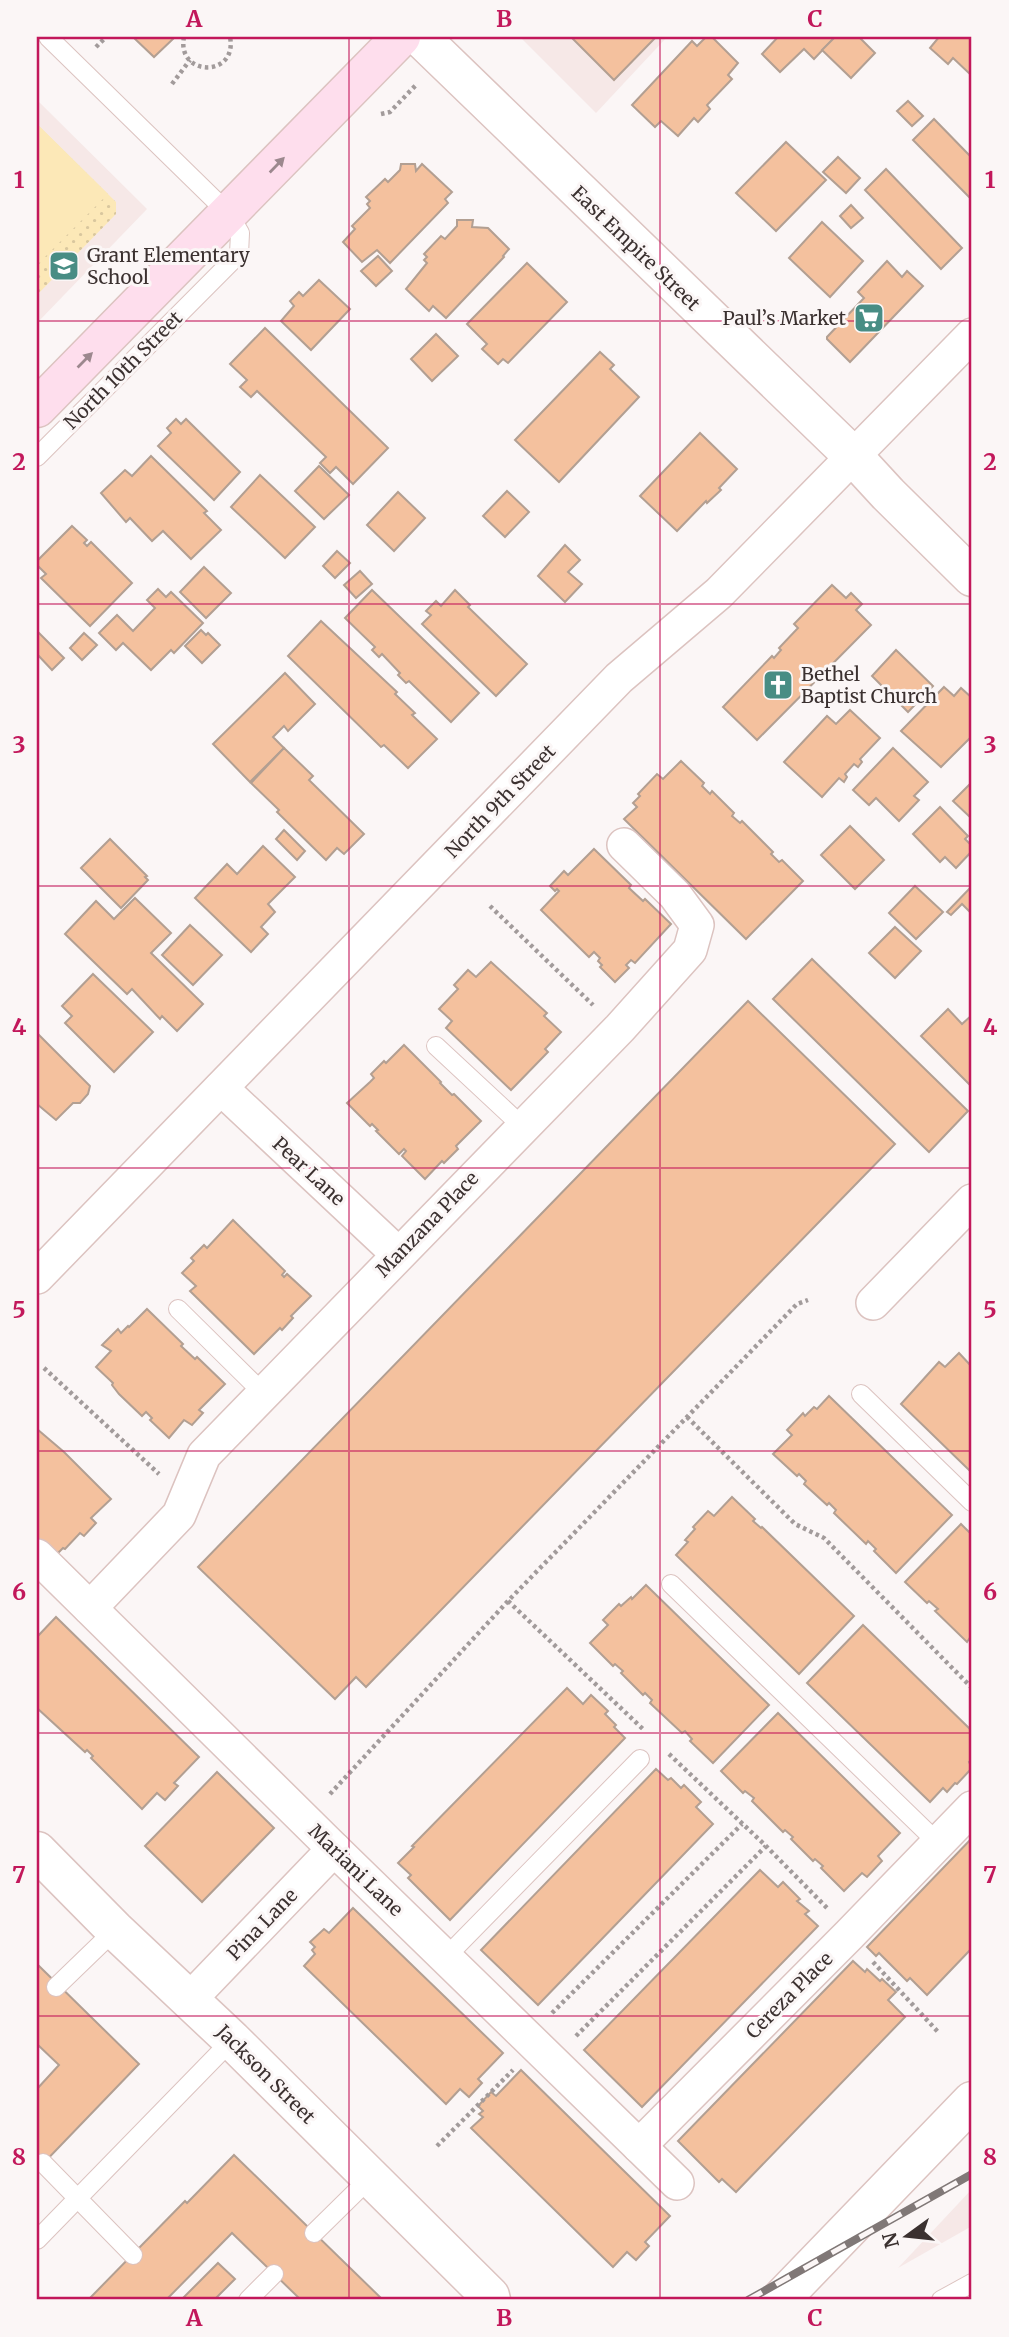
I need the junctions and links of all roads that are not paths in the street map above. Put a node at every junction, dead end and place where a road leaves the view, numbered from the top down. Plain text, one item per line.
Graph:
1 (48, 37) edge
2 (401, 37) edge
3 (420, 37) edge
4 (229, 214) junction
5 (972, 334) edge
6 (37, 408) edge
7 (853, 456) junction
8 (37, 457) edge
9 (972, 577) edge
10 (624, 845) dead end
11 (436, 1046) dead end
12 (220, 1088) junction
13 (522, 1126) junction
14 (972, 1201) edge
15 (398, 1254) junction
16 (37, 1277) edge
17 (873, 1303) dead end
18 (178, 1309) dead end
19 (263, 1393) junction
20 (861, 1394) dead end
21 (972, 1502) edge
22 (37, 1556) edge
23 (671, 1584) dead end
24 (90, 1608) junction
25 (640, 1759) dead end
26 (972, 1808) edge
27 (938, 1843) junction
28 (334, 1849) junction
29 (37, 1851) edge
30 (115, 1930) junction
31 (446, 1957) junction
32 (56, 1987) dead end
33 (190, 1999) junction
34 (232, 2040) junction
35 (972, 2101) edge
36 (639, 2146) junction
37 (43, 2163) dead end
38 (371, 2177) junction
39 (677, 2183) dead end
40 (78, 2198) junction
41 (314, 2233) dead end
42 (37, 2240) edge
43 (133, 2255) dead end
44 (274, 2274) dead end
45 (972, 2283) edge
46 (491, 2298) edge
47 (248, 2300) edge
48 (780, 2300) edge
49 (941, 2300) edge

1 - 4 lane
4 -> 2 main road, North 10th Street
3 - 7 street, East Empire Street
6 -> 4 main road, North 10th Street
4 - 8 lane, North 10th Street
5 - 7 street, North 9th Street
7 - 9 street, East Empire Street
7 - 12 street, North 9th Street
10 - 13 street, Manzana Place
11 - 13 lane
12 - 15 street, Pear Lane
12 - 16 street, North 9th Street
13 - 15 street, Manzana Place
14 - 17 street
15 - 19 street, Manzana Place
18 - 19 lane
19 - 24 street, Manzana Place
20 - 21 lane
22 - 24 street, Mariani Lane
23 - 27 lane
24 - 28 street, Mariani Lane
25 - 31 lane
26 - 27 street, Cereza Place
27 - 36 street, Cereza Place
28 - 31 street, Mariani Lane
28 - 33 street, Pina Lane
29 - 30 street, Jackson Street
30 - 32 lane
30 - 33 street, Jackson Street
31 - 36 street, Mariani Lane
33 - 34 street, Jackson Street
34 - 38 street, Jackson Street
34 - 40 lane
35 - 48 street
36 - 39 street, Mariani Lane
37 - 40 lane
38 - 41 lane
38 - 46 street, Jackson Street
40 - 42 lane
40 - 43 lane
44 - 47 lane
45 - 49 lane

